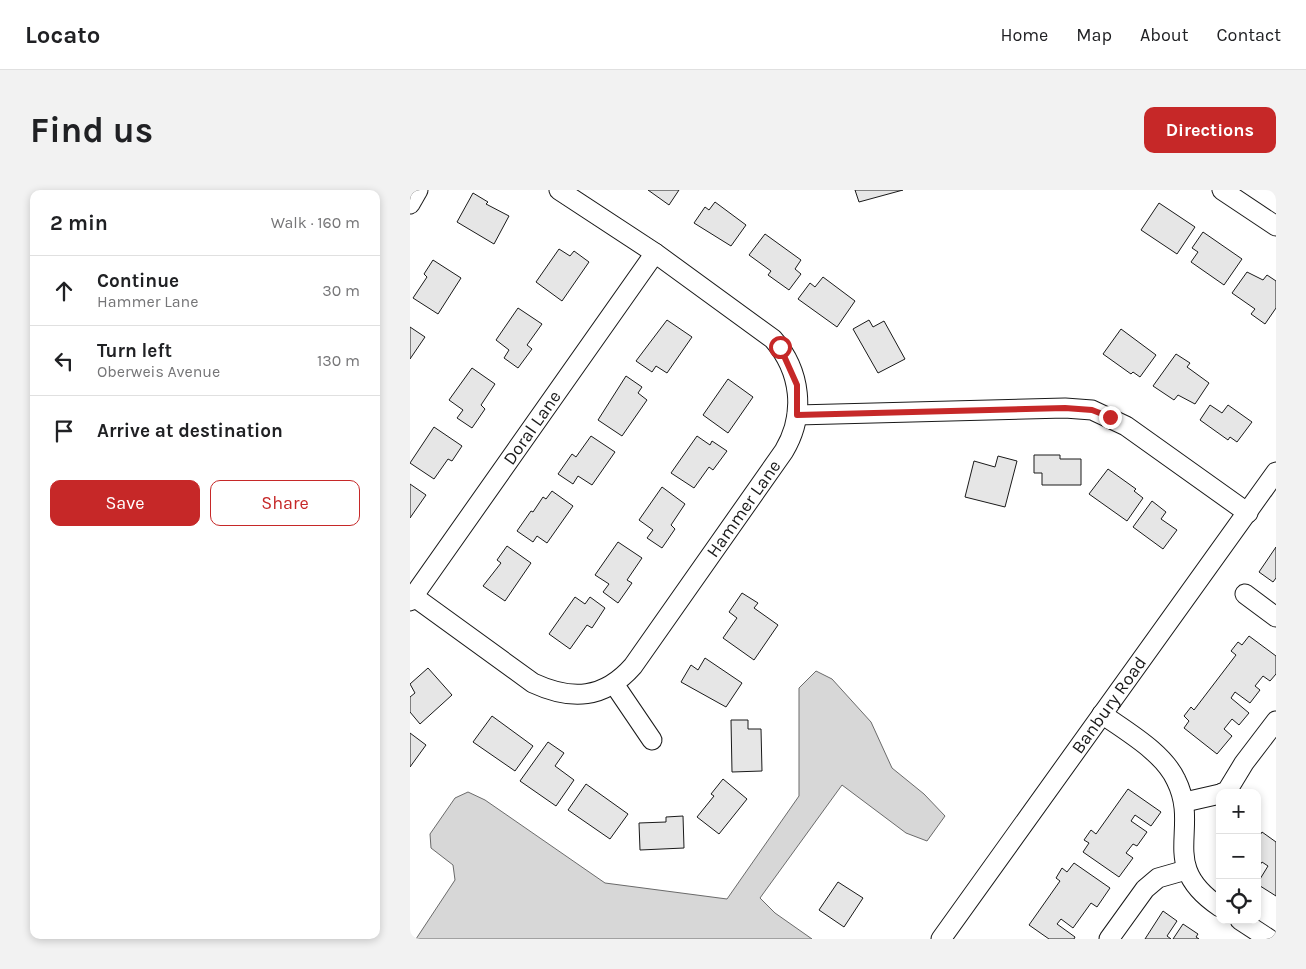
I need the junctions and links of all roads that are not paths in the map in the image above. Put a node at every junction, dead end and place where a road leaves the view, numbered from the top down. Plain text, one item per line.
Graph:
1 (418, 190) edge
2 (559, 190) edge
3 (1222, 190) edge
4 (1243, 196) edge
5 (410, 204) edge
6 (1276, 226) edge
7 (655, 253) junction
8 (797, 415) junction
9 (1276, 472) edge
10 (1248, 513) junction
11 (1246, 594) dead end
12 (412, 599) edge
13 (1276, 617) edge
14 (614, 684) junction
15 (1102, 714) junction
16 (1276, 721) edge
17 (652, 740) dead end
18 (1228, 789) edge
19 (1216, 794) edge
20 (1185, 802) junction
21 (1186, 870) junction
22 (1216, 904) edge
23 (1246, 924) edge
24 (941, 939) edge
25 (1109, 939) edge
26 (1268, 939) edge

1 - 5 street
2 - 7 street, Hammer Lane
3 - 4 street
4 - 6 street
7 - 8 street, Hammer Lane
7 - 12 street, Doral Lane
8 - 10 street
8 - 14 street, Hammer Lane
9 - 10 street, Banbury Road
10 - 15 street, Banbury Road
11 - 13 street
12 - 14 street, Hammer Lane
14 - 17 street
15 - 20 street
15 - 24 street, Banbury Road
16 - 18 street
19 - 20 street
20 - 21 street
21 - 22 street
21 - 25 street
23 - 26 street

